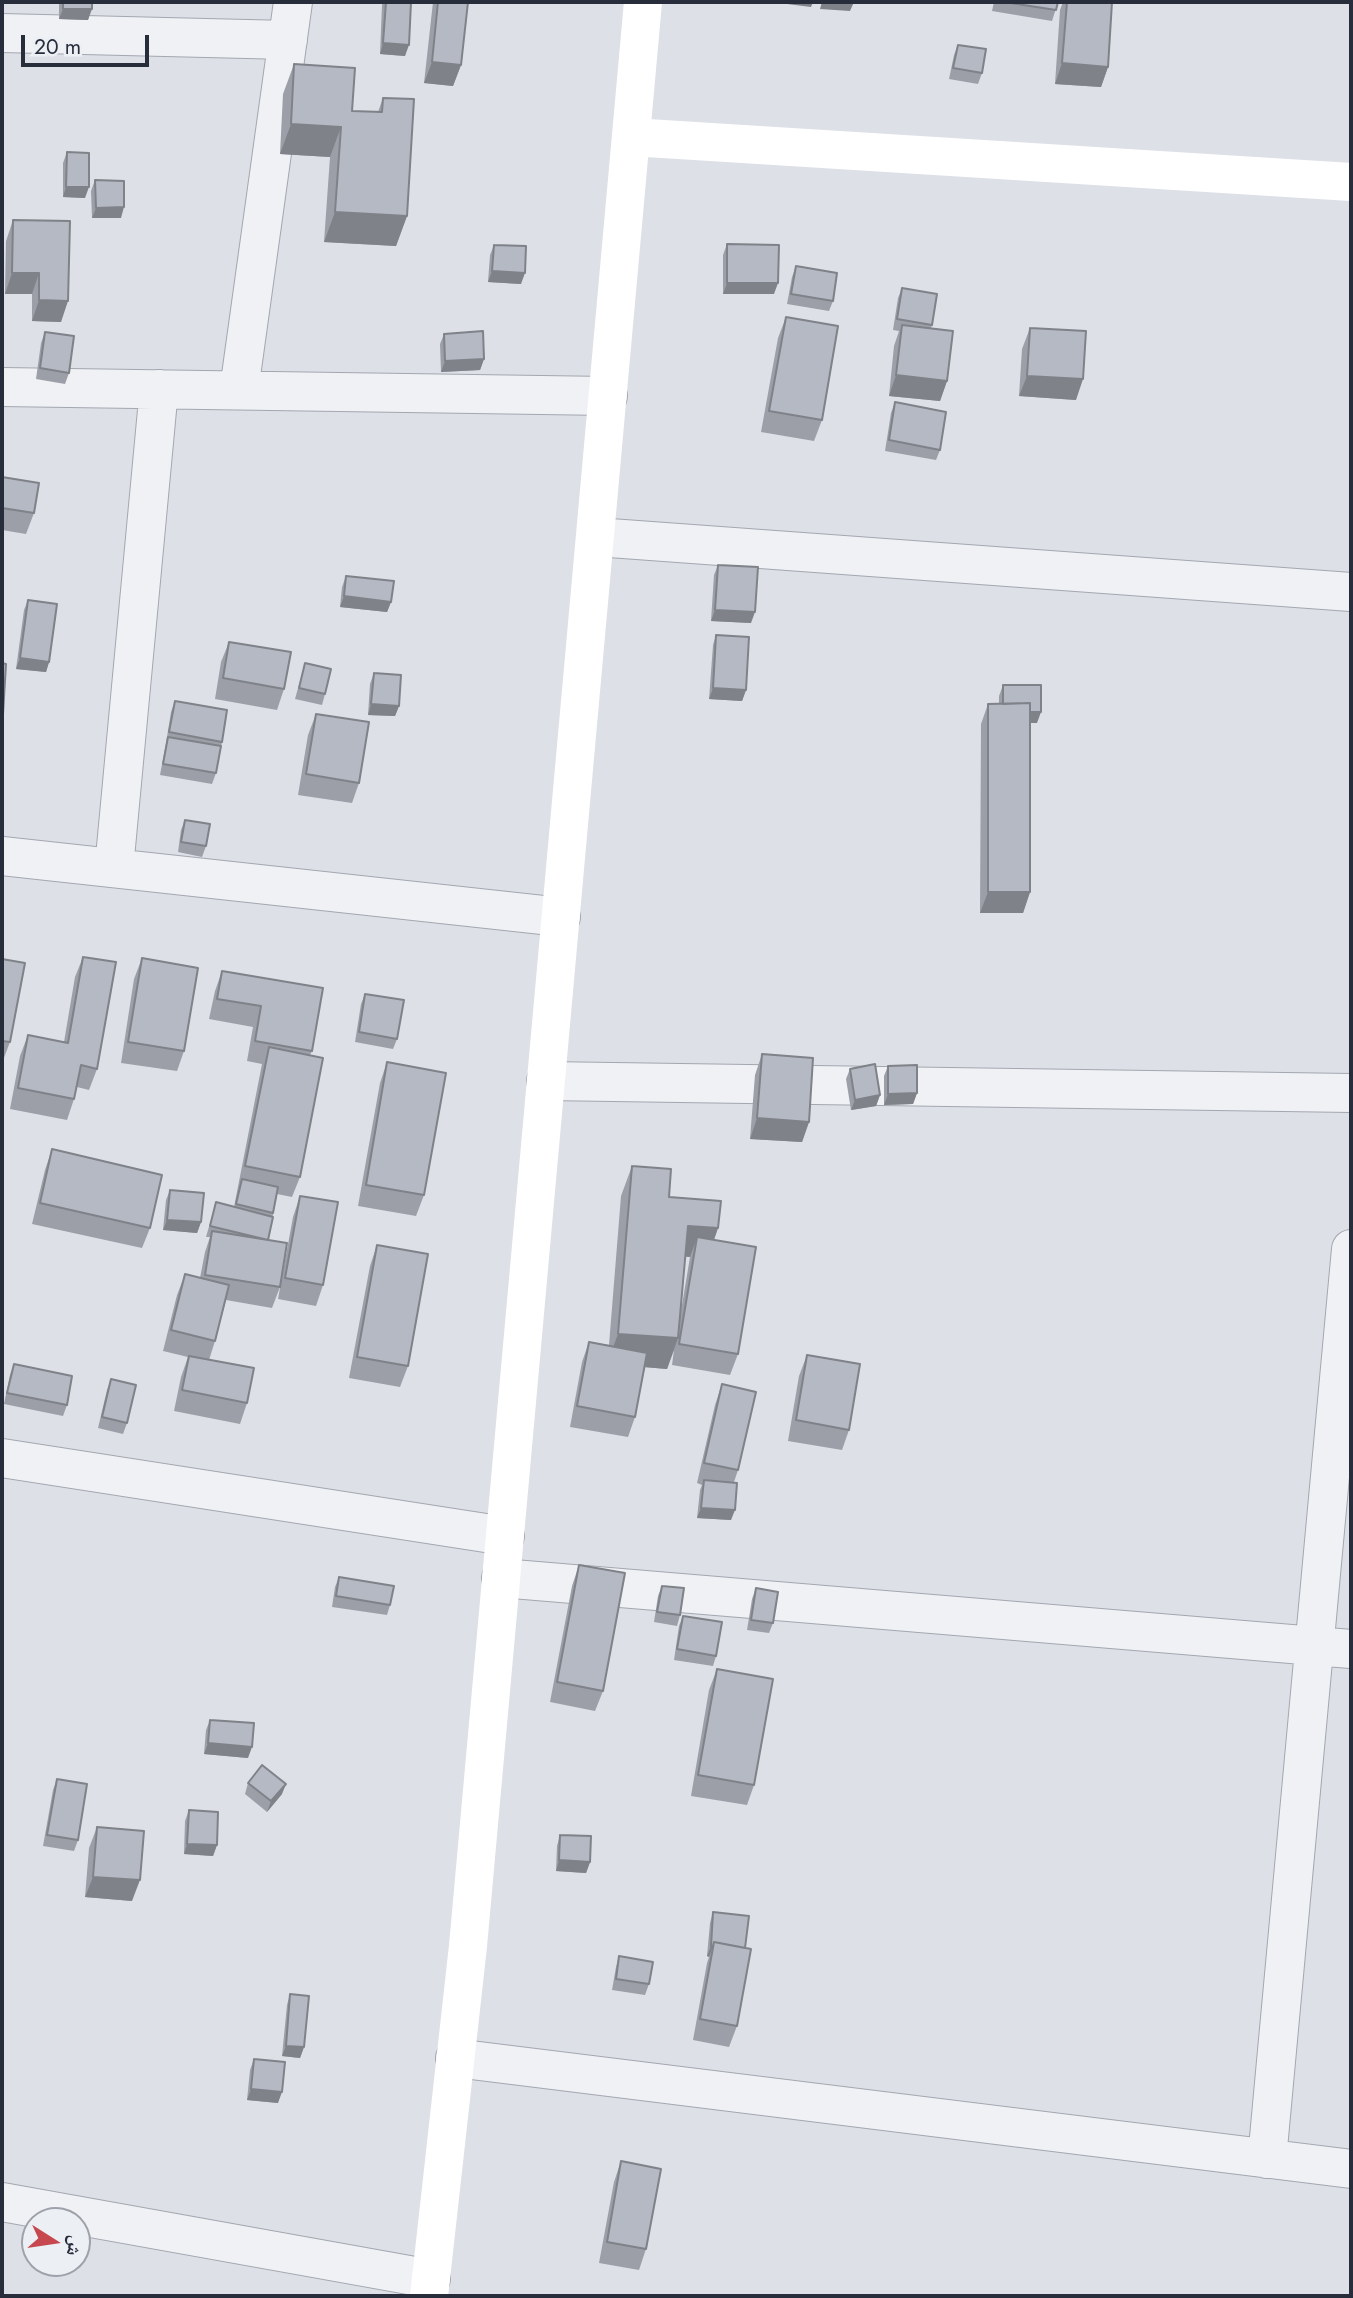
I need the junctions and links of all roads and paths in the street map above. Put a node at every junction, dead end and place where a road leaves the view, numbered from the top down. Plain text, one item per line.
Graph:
1 (293, 2) edge
2 (643, 2) edge
3 (2, 33) edge
4 (288, 40) junction
5 (631, 136) junction
6 (1351, 182) edge
7 (2, 387) edge
8 (159, 389) junction
9 (239, 390) junction
10 (608, 396) junction
11 (596, 537) junction
12 (1351, 592) edge
13 (2, 856) edge
14 (114, 868) junction
15 (561, 917) junction
16 (546, 1081) junction
17 (1351, 1093) edge
18 (1351, 1249) edge
19 (2, 1458) edge
20 (505, 1536) junction
21 (502, 1578) junction
22 (1333, 1647) edge
23 (455, 2058) junction
24 (1267, 2159) junction
25 (1351, 2169) edge
26 (2, 2202) edge
27 (430, 2287) edge

1 - 4 street
2 - 5 street
3 - 4 street
4 - 9 street
5 - 6 street
5 - 10 street
7 - 8 street
8 - 9 street
8 - 14 street
9 - 10 street
10 - 11 street
11 - 12 street
11 - 15 street
13 - 14 street
14 - 15 street
15 - 16 street
16 - 17 street
16 - 20 street
18 - 22 street
19 - 20 street
20 - 21 street
21 - 22 street
21 - 23 street
22 - 24 street
23 - 24 street
23 - 27 street
24 - 25 street
26 - 27 street

